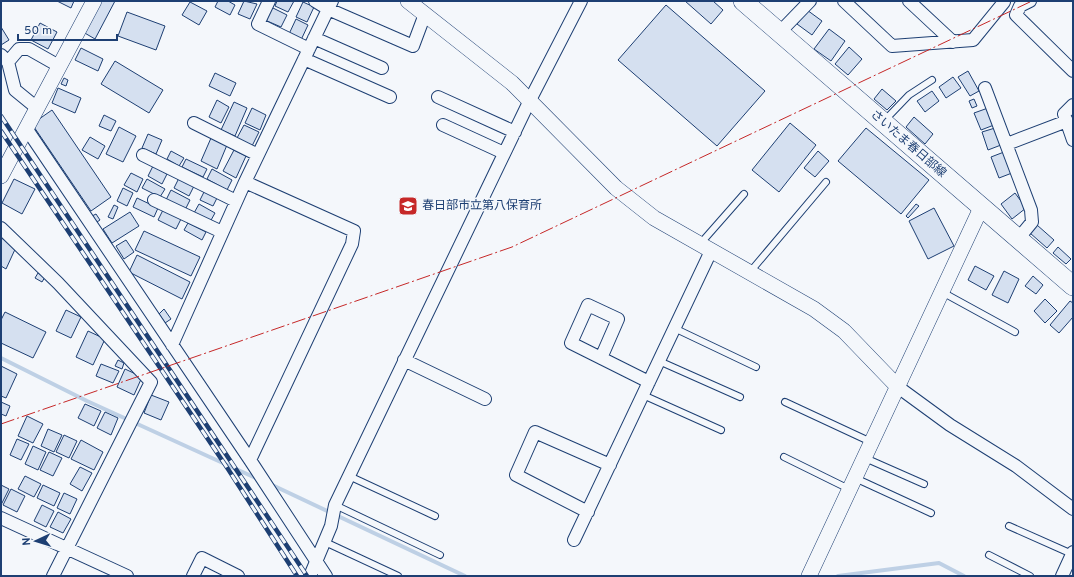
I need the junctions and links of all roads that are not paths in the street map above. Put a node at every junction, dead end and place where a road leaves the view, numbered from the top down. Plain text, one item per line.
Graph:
1 (94, 1) edge
2 (269, 1) edge
3 (315, 1) edge
4 (408, 1) edge
5 (581, 1) edge
6 (743, 1) edge
7 (810, 1) edge
8 (844, 1) edge
9 (908, 1) edge
10 (1003, 1) edge
11 (1030, 1) edge
12 (330, 5) edge
13 (425, 14) junction
14 (779, 33) junction
15 (314, 38) junction
16 (953, 42) junction
17 (306, 54) junction
18 (4, 59) edge
19 (59, 66) junction
20 (382, 68) dead end
21 (1073, 71) edge
22 (932, 80) dead end
23 (985, 88) dead end
24 (390, 97) dead end
25 (438, 97) dead end
26 (529, 102) junction
27 (1073, 105) edge
28 (37, 108) junction
29 (1067, 121) junction
30 (194, 123) dead end
31 (883, 123) junction
32 (443, 124) dead end
33 (26, 128) junction
34 (515, 132) junction
35 (1073, 140) edge
36 (1006, 144) junction
37 (504, 153) junction
38 (143, 155) dead end
39 (258, 155) junction
40 (1, 176) edge
41 (245, 182) junction
42 (826, 182) dead end
43 (744, 194) dead end
44 (154, 200) dead end
45 (236, 201) junction
46 (981, 208) junction
47 (1, 228) edge
48 (222, 232) junction
49 (1018, 239) junction
50 (706, 248) junction
51 (750, 272) junction
52 (1073, 286) edge
53 (942, 292) junction
54 (674, 328) junction
55 (1016, 332) dead end
56 (172, 345) junction
57 (601, 358) dead end
58 (404, 360) junction
59 (659, 360) junction
60 (756, 367) dead end
61 (649, 382) junction
62 (898, 387) junction
63 (643, 395) junction
64 (740, 397) dead end
65 (485, 399) dead end
66 (785, 402) dead end
67 (721, 430) dead end
68 (872, 443) junction
69 (784, 457) dead end
70 (865, 458) junction
71 (250, 460) junction
72 (610, 466) junction
73 (349, 476) junction
74 (853, 484) junction
75 (924, 484) dead end
76 (335, 505) junction
77 (1073, 509) edge
78 (588, 512) junction
79 (931, 513) dead end
80 (434, 516) dead end
81 (1, 518) edge
82 (1009, 526) dead end
83 (574, 540) dead end
84 (325, 542) junction
85 (67, 549) junction
86 (1072, 553) edge
87 (440, 555) dead end
88 (989, 555) dead end
89 (317, 563) junction
90 (53, 576) edge
91 (127, 576) edge
92 (193, 576) edge
93 (238, 576) edge
94 (310, 576) edge
95 (326, 576) edge
96 (398, 576) edge
97 (809, 576) edge
98 (1030, 576) edge
99 (1062, 576) edge

1 - 19 street
2 - 17 street
3 - 12 street
4 - 13 street
5 - 26 street
6 - 14 main road, さいたま春日部線
7 - 14 street
8 - 16 street
9 - 16 street
10 - 16 street
11 - 21 street
12 - 13 street
12 - 15 street
13 - 26 street
14 - 31 main road, さいたま春日部線
15 - 17 street
15 - 20 street
17 - 24 street
17 - 39 street
18 - 19 street
18 - 28 street
19 - 28 street
22 - 31 lane
23 - 36 street
25 - 34 street
26 - 34 street
26 - 50 street
27 - 29 street
28 - 33 street
29 - 35 street
29 - 36 street
30 - 39 street
31 - 46 main road, さいたま春日部線
32 - 37 street
33 - 40 street
33 - 56 street
34 - 37 street
36 - 49 street
37 - 58 street
38 - 45 street
39 - 41 street
41 - 45 street
41 - 71 street
42 - 51 lane
43 - 50 lane
44 - 48 street
45 - 48 street
46 - 49 main road, さいたま春日部線
46 - 53 street
47 - 85 street
48 - 56 street
49 - 52 main road, さいたま春日部線
50 - 51 street
50 - 54 street
51 - 62 street
53 - 55 lane
53 - 62 street
54 - 59 street
54 - 60 lane
56 - 71 street
57 - 61 street
58 - 65 street
58 - 73 street
59 - 61 street
59 - 64 lane
61 - 63 street
62 - 68 street
62 - 77 street
63 - 67 lane
63 - 72 street
66 - 68 lane
68 - 70 street
69 - 74 lane
70 - 74 street
70 - 75 lane
71 - 89 street
72 - 78 street
72 - 78 street
73 - 76 street
73 - 80 lane
74 - 79 lane
74 - 97 street
76 - 84 street
76 - 87 lane
78 - 83 street
81 - 85 street
82 - 86 lane
84 - 89 street
84 - 96 lane
85 - 90 street
85 - 91 street
86 - 99 street
88 - 98 lane
89 - 94 street
89 - 95 street
92 - 93 street

